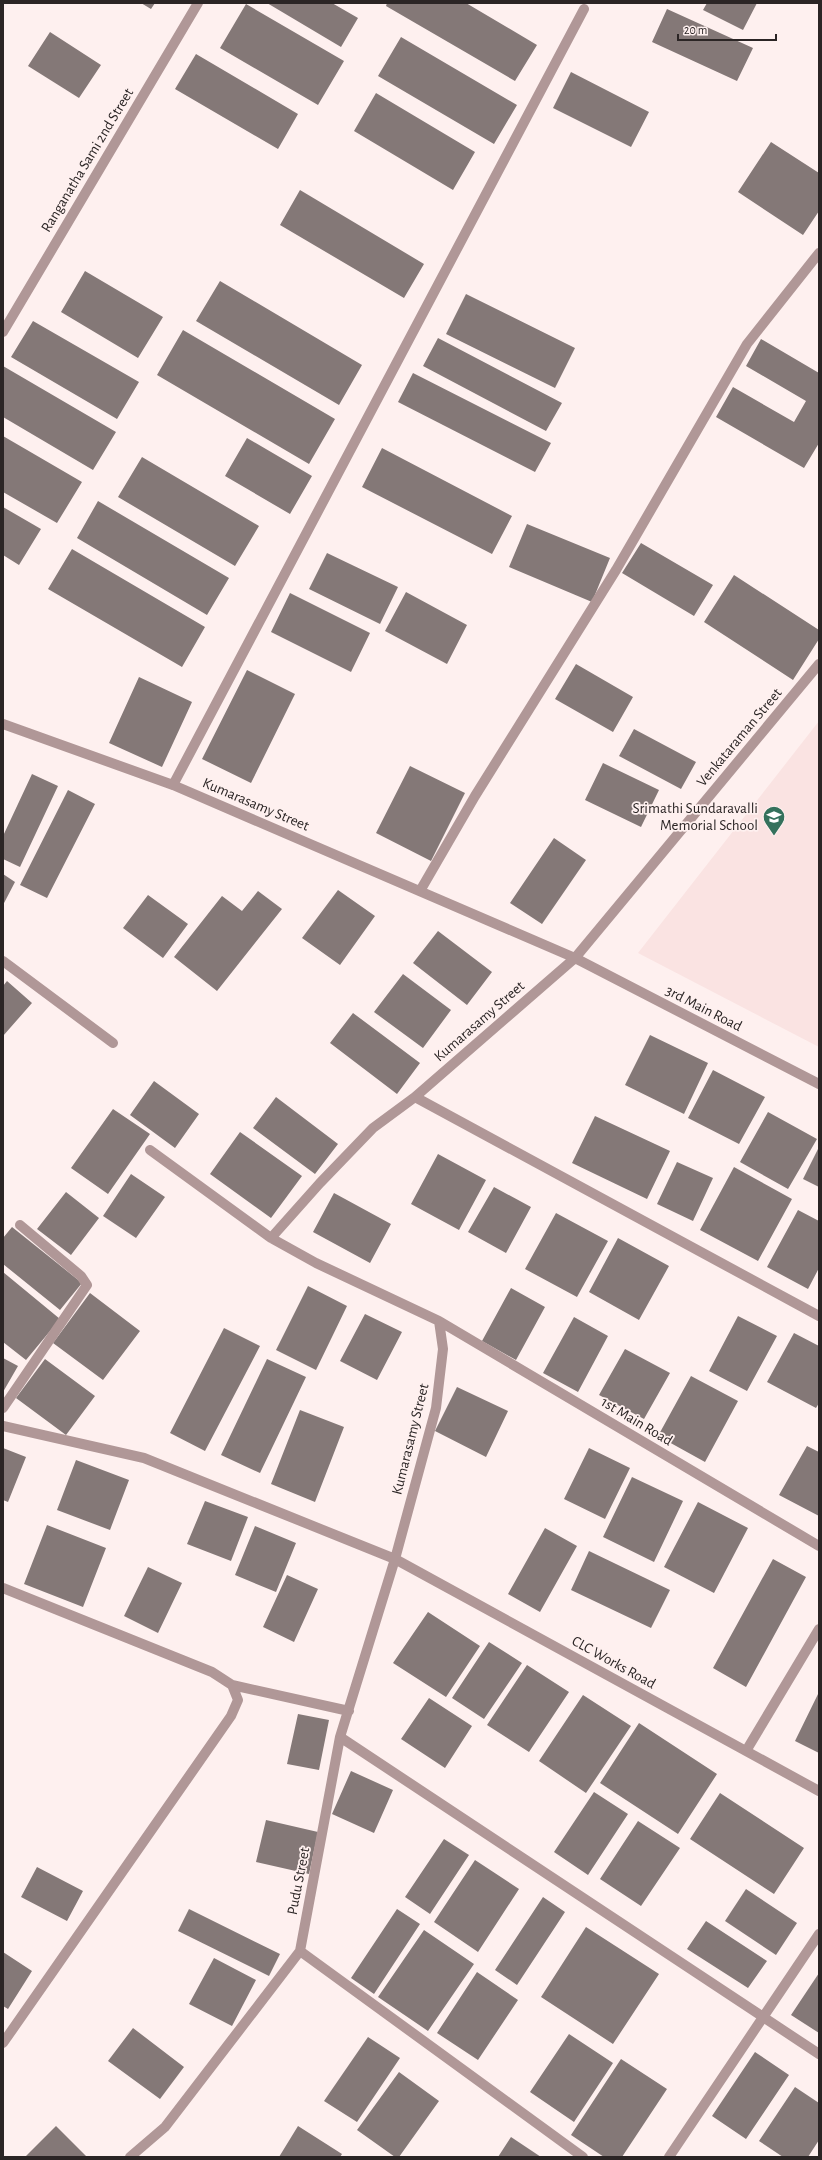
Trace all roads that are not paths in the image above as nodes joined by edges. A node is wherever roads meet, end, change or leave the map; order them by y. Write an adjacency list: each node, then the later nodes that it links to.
1 (198, 3): 4 (street, Ranganatha Sami 2nd Street)
2 (584, 9): 7 (street)
3 (819, 253): 8 (street)
4 (3, 332)
5 (819, 664): 9 (street, Venkataraman Street)
6 (3, 724): 7 (street, Kumarasamy Street)
7 (173, 785): 8 (street, Kumarasamy Street)
8 (420, 891): 9 (street, Kumarasamy Street)
9 (575, 958): 12 (street, 3rd Main Road); 13 (street, Kumarasamy Street)
10 (3, 962): 11 (street)
11 (112, 1043)
12 (819, 1084)
13 (415, 1097): 16 (street, Kumarasamy Street); 17 (street)
14 (150, 1150): 16 (street)
15 (20, 1225): 19 (street)
16 (271, 1238): 18 (street)
17 (819, 1316)
18 (439, 1321): 21 (street, 1st Main Road); 22 (street, Kumarasamy Street)
19 (3, 1408)
20 (3, 1426): 22 (street, CLC Works Road)
21 (819, 1546)
22 (395, 1559): 26 (street, Pudu Street); 28 (street, CLC Works Road)
23 (3, 1588): 25 (street)
24 (819, 1630): 28 (street)
25 (232, 1685): 26 (street); 33 (street)
26 (349, 1710): 27 (street, Pudu Street)
27 (340, 1737): 31 (street, Pudu Street); 32 (street)
28 (746, 1751): 29 (street, CLC Works Road)
29 (819, 1791)
30 (819, 1934): 32 (street)
31 (300, 1951): 35 (street, Pudu Street); 36 (street)
32 (764, 2018): 34 (street); 37 (street)
33 (3, 2043)
34 (819, 2054)
35 (130, 2157)
36 (583, 2157)
37 (670, 2157)

